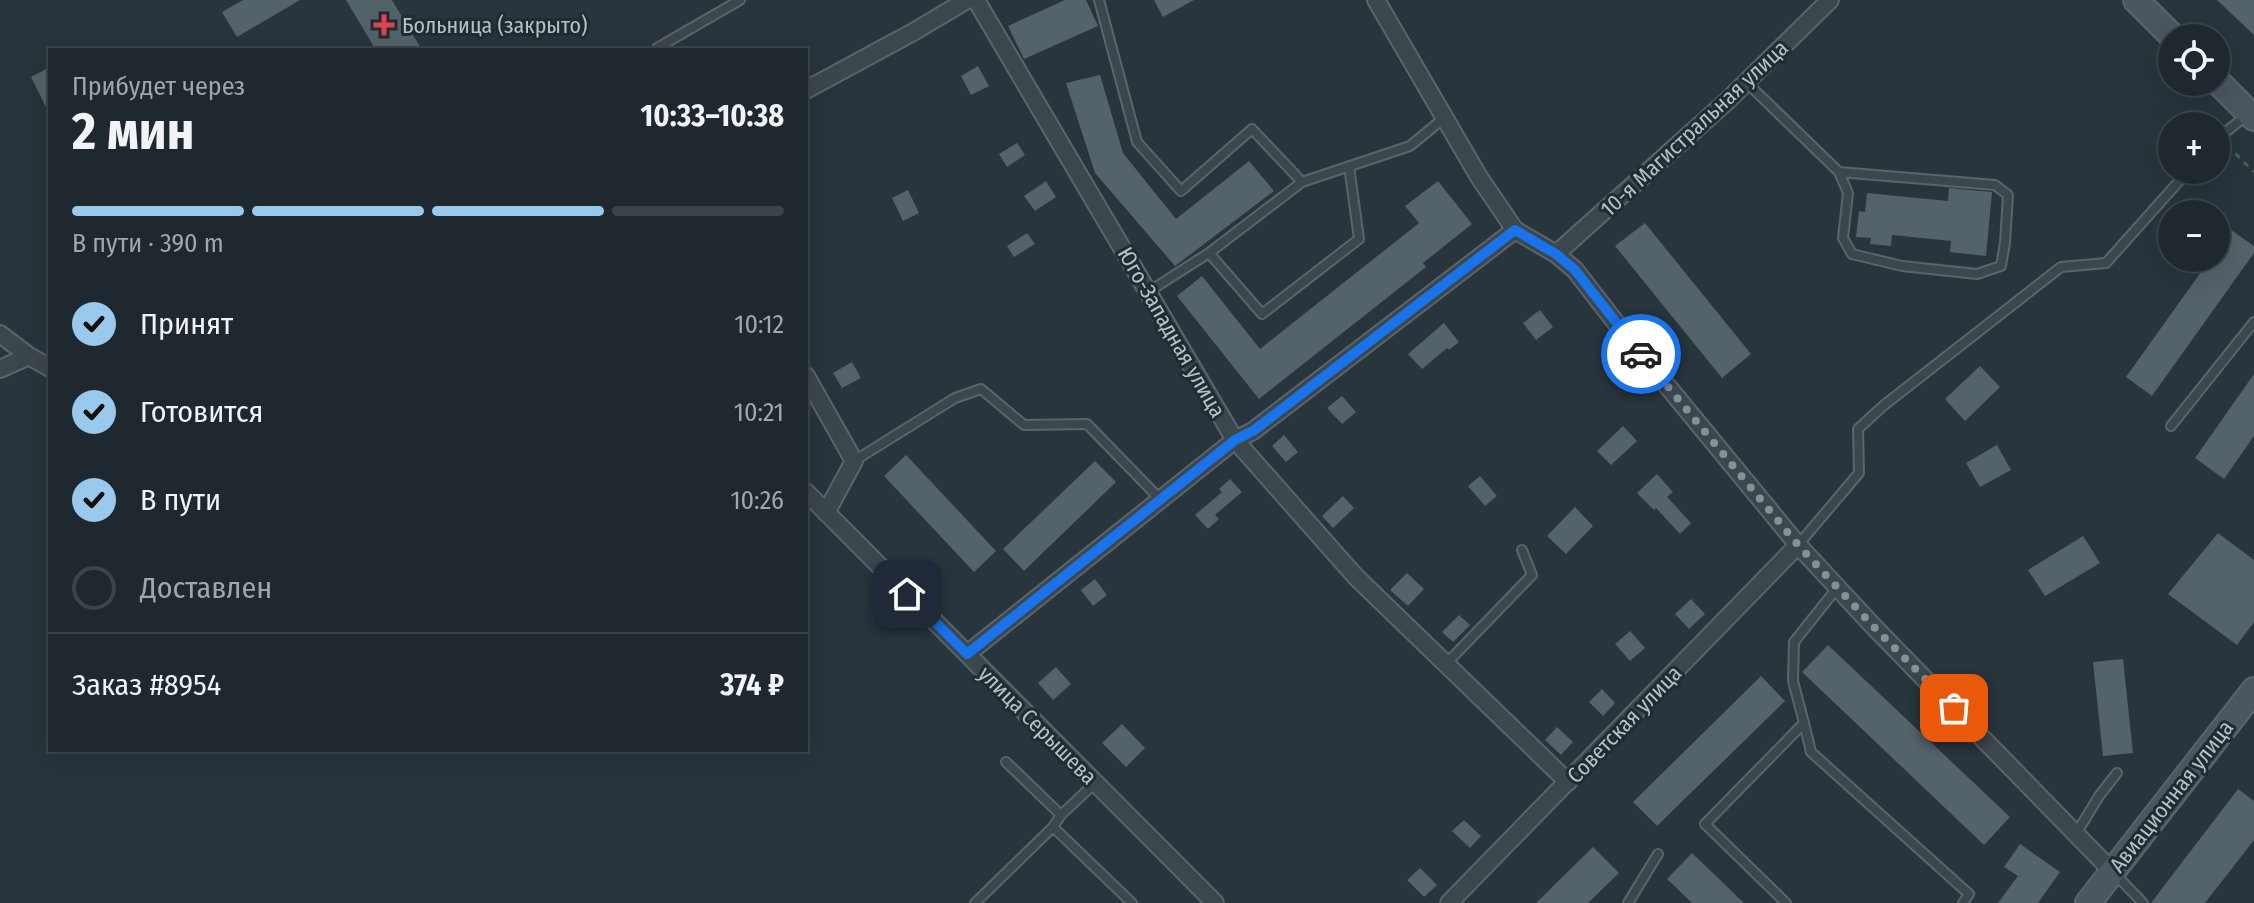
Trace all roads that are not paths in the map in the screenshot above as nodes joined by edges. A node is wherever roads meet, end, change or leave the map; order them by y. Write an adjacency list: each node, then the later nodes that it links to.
1 (740, 0): 9 (lane)
2 (976, 0): 23 (street, Юго-Западная улица)
3 (1099, 0): 18 (lane)
4 (1376, 0): 14 (street)
5 (1830, 0): 10 (street, 10-я Магистральная улица)
6 (2136, 0): 8 (street)
7 (959, 2): 11 (street)
8 (2160, 24)
9 (657, 48)
10 (1746, 82): 17 (lane); 22 (street, 10-я Магистральная улица)
11 (808, 89)
12 (2230, 93): 13 (street)
13 (2252, 113): 15 (lane)
14 (1445, 118): 16 (lane); 20 (street)
15 (2230, 130)
16 (1349, 166): 18 (lane); 21 (lane)
17 (1839, 172): 17 (lane)
18 (1302, 182): 21 (lane)
19 (2177, 184): 36 (lane)
20 (1515, 230): 22 (street); 31 (street)
21 (1209, 253): 23 (lane)
22 (1556, 254): 36 (street)
23 (1148, 292): 31 (street, Юго-Западная улица)
24 (2254, 322): 30 (lane)
25 (0, 334): 26 (street)
26 (29, 356): 27 (street); 28 (street)
27 (48, 367)
28 (0, 369)
29 (808, 380): 32 (street)
30 (2171, 426)
31 (1235, 440): 34 (street); 40 (street, Юго-Западная улица)
32 (854, 461): 34 (lane); 35 (street)
33 (808, 494): 35 (street, улица Серышева)
34 (1160, 500): 39 (street)
35 (826, 513): 39 (street, улица Серышева)
36 (1798, 545): 38 (street); 45 (street, Советская улица)
37 (1522, 550): 40 (lane)
38 (1838, 587): 42 (lane); 49 (street)
39 (967, 654): 46 (street, улица Серышева)
40 (1446, 664): 45 (street, Юго-Западная улица)
41 (2254, 690): 51 (street, Авиационная улица)
42 (1804, 723): 57 (lane); 58 (lane)
43 (1006, 762): 47 (lane)
44 (2117, 773): 49 (lane)
45 (1568, 782): 55 (street, Советская улица)
46 (1095, 783): 47 (lane); 54 (street, улица Серышева)
47 (1061, 815): 48 (lane)
48 (1053, 827): 52 (lane); 53 (lane)
49 (2076, 834): 51 (street)
50 (1658, 854): 56 (lane)
51 (2112, 871): 59 (street, Авиационная улица); 60 (lane)
52 (980, 901)
53 (1132, 903)
54 (1215, 903)
55 (1449, 903)
56 (1628, 903)
57 (1786, 903)
58 (1963, 903)
59 (2088, 903)
60 (2143, 903)

